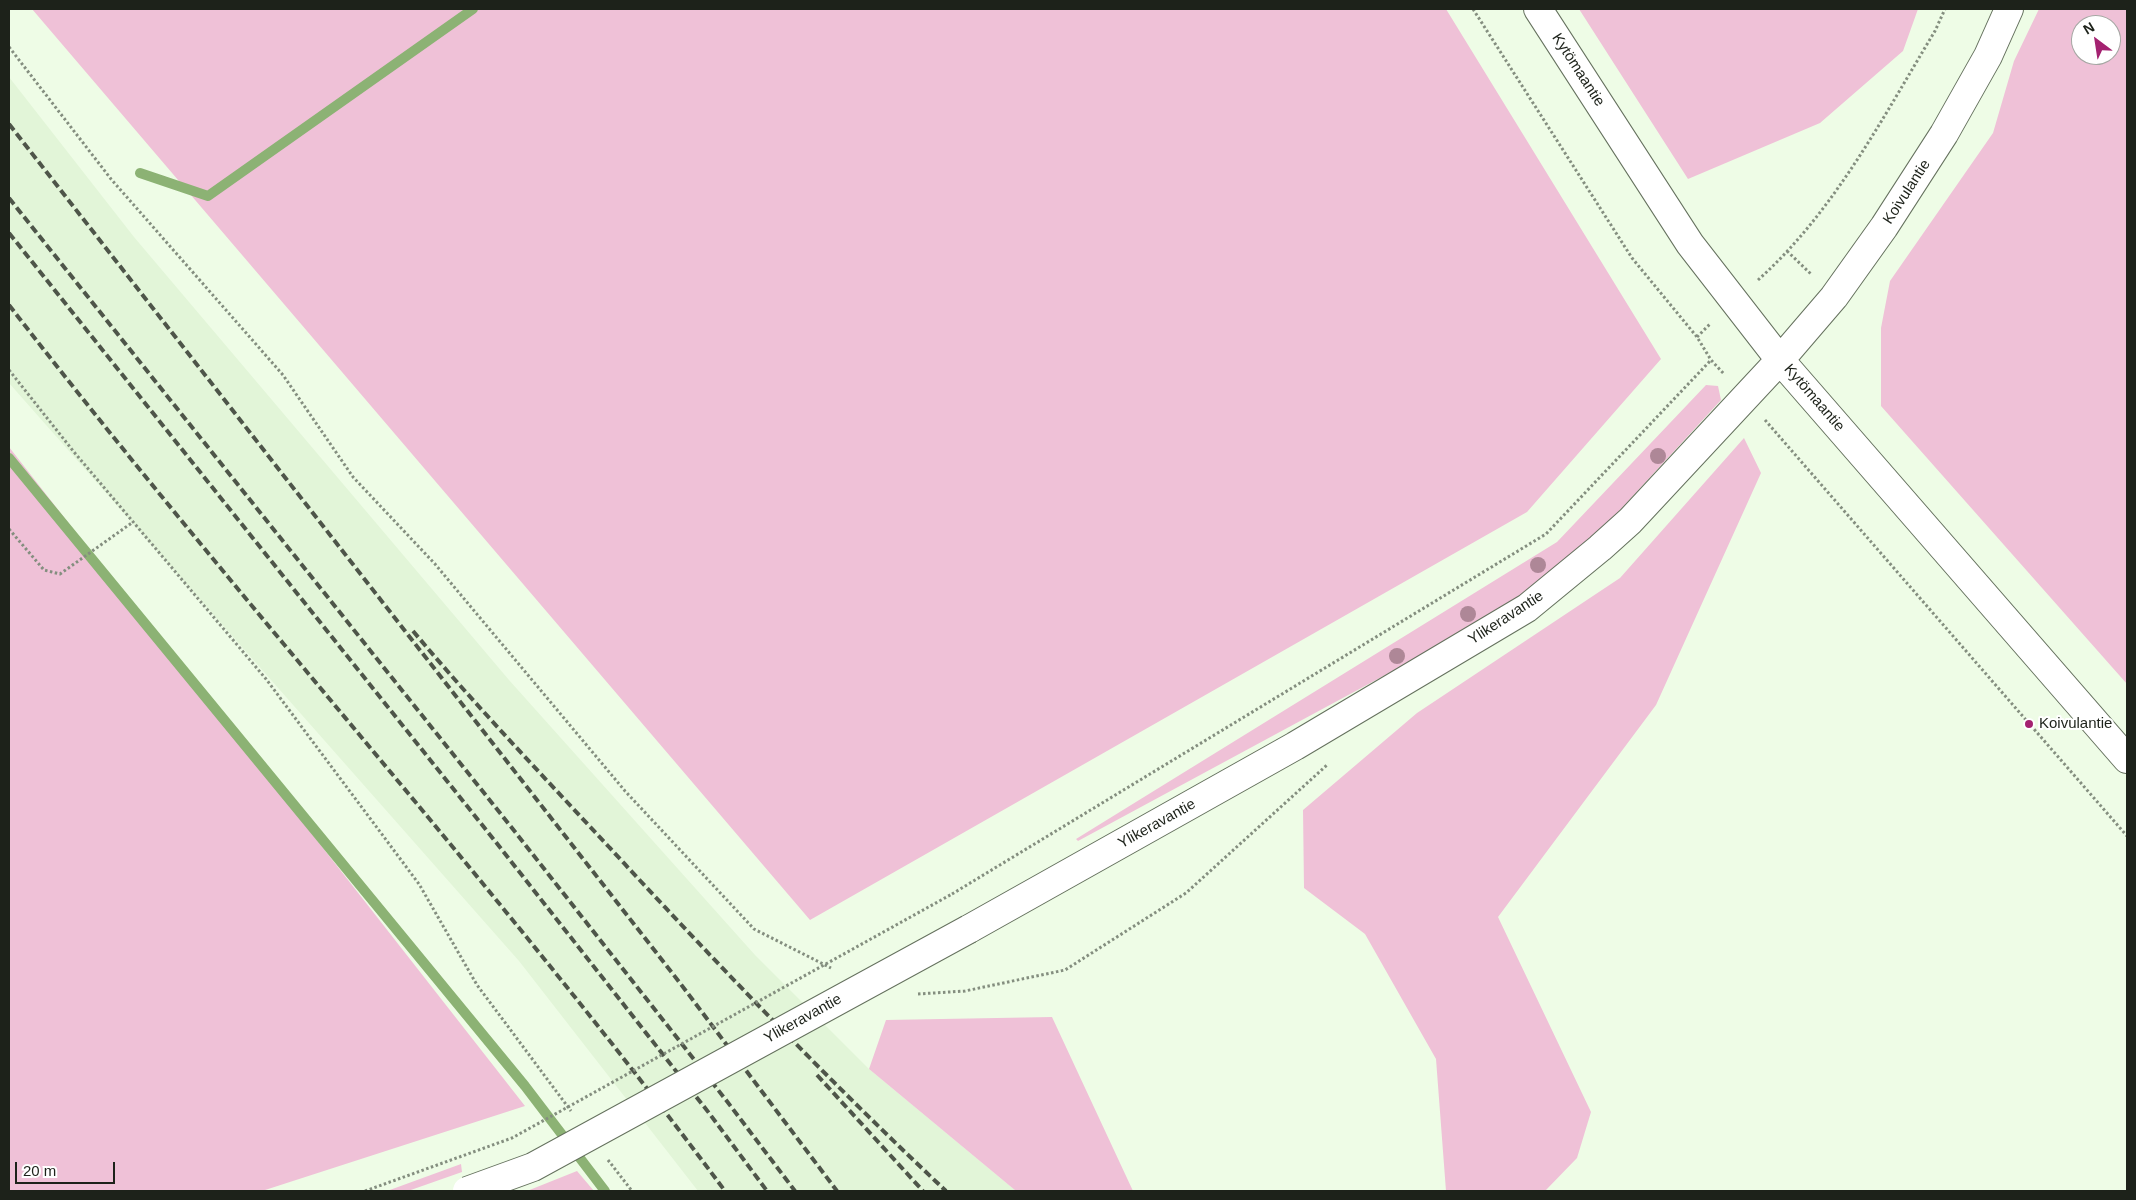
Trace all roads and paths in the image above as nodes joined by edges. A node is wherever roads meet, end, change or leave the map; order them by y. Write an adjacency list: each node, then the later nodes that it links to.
1 (1473, 9): 9 (path)
2 (1538, 9): 8 (street, Kytömaantie)
3 (1945, 9): 6 (path)
4 (2009, 9): 11 (street, Koivulantie)
5 (9, 47): 19 (path)
6 (1787, 251): 7 (path); 8 (path)
7 (1815, 278)
8 (1733, 300): 9 (path); 11 (street, Kytömaantie)
9 (1697, 337): 10 (path)
10 (1711, 360): 13 (path); 23 (path, bridge)
11 (1780, 360): 13 (street, Ylikeravantie); 16 (street, Kytömaantie)
12 (9, 370): 14 (path)
13 (1744, 396): 18 (path); 24 (street, Ylikeravantie, bridge)
14 (133, 522): 15 (path); 21 (path)
15 (9, 529)
16 (2127, 759)
17 (1330, 762): 20 (path)
18 (2127, 836)
19 (833, 970)
20 (916, 994)
21 (572, 1112)
22 (602, 1152): 25 (path)
23 (365, 1191)
24 (467, 1191)
25 (632, 1191)

